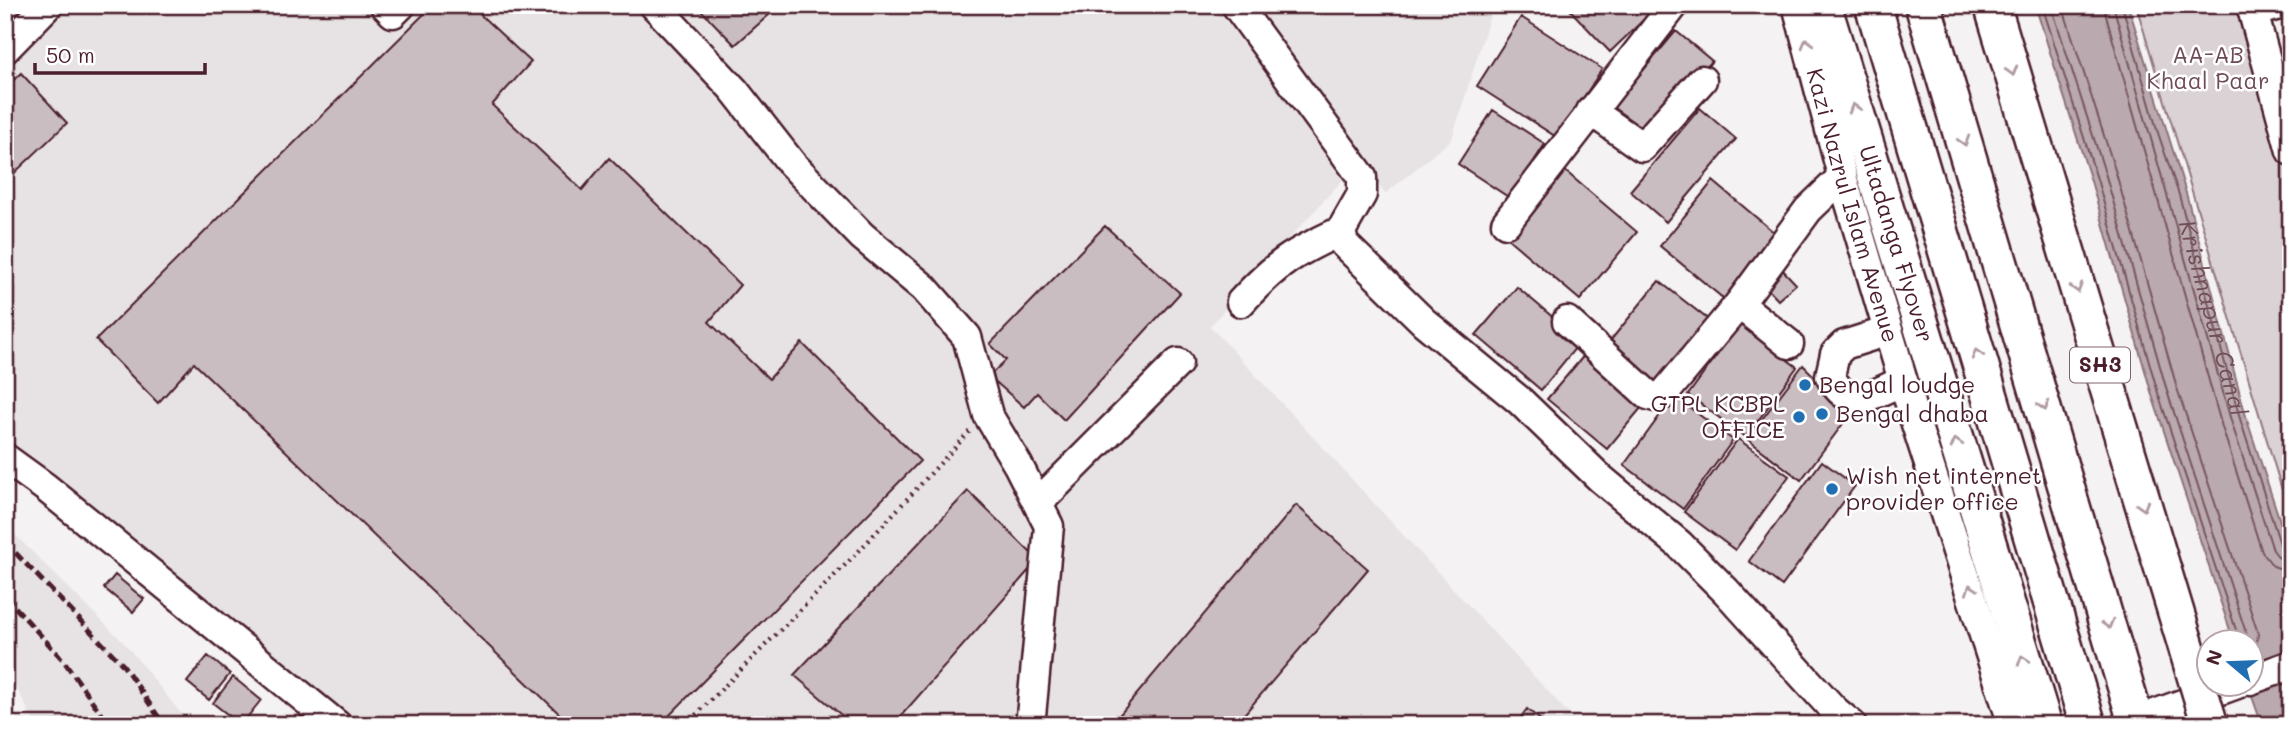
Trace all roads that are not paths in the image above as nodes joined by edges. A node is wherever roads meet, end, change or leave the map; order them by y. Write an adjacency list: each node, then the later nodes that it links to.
1 (48, 5): 14 (street)
2 (385, 5): 3 (street)
3 (401, 5)
4 (654, 5): 29 (street)
5 (1236, 5): 20 (street)
6 (1674, 5): 16 (street)
7 (1797, 5): 18 (street, Kazi Nazrul Islam Avenue, one-way to 7)
8 (1824, 5): 38 (main road, Ultadanga Flyover, one-way to 8)
9 (1873, 5): 39 (main road, one-way to 9)
10 (1923, 5): 34 (main road, one-way to 34)
11 (1992, 5): 32 (main road, SH3, one-way to 32, bridge)
12 (2280, 5): 13 (street)
13 (2252, 9): 17 (street)
14 (5, 49)
15 (1702, 80): 16 (street)
16 (1591, 111): 19 (street)
17 (2291, 151)
18 (1842, 177): 22 (street); 24 (street, Kazi Nazrul Islam Avenue)
19 (1506, 223)
20 (1341, 231): 21 (street); 36 (street)
21 (1241, 302)
22 (1739, 304): 23 (street); 25 (street)
23 (1567, 321)
24 (1888, 331): 27 (street, Kazi Nazrul Islam Avenue); 27 (street)
25 (1788, 344)
26 (1178, 363): 29 (street)
27 (1903, 381): 37 (street, Kazi Nazrul Islam Avenue, one-way to 27)
28 (5, 458): 35 (street)
29 (1038, 503): 33 (street)
30 (2291, 665): 31 (street)
31 (2264, 675)
32 (2221, 701): 34 (street)
33 (1031, 716)
34 (2132, 724)
35 (337, 725)
36 (1852, 725)
37 (2013, 725)
38 (2044, 725)
39 (2088, 725)

